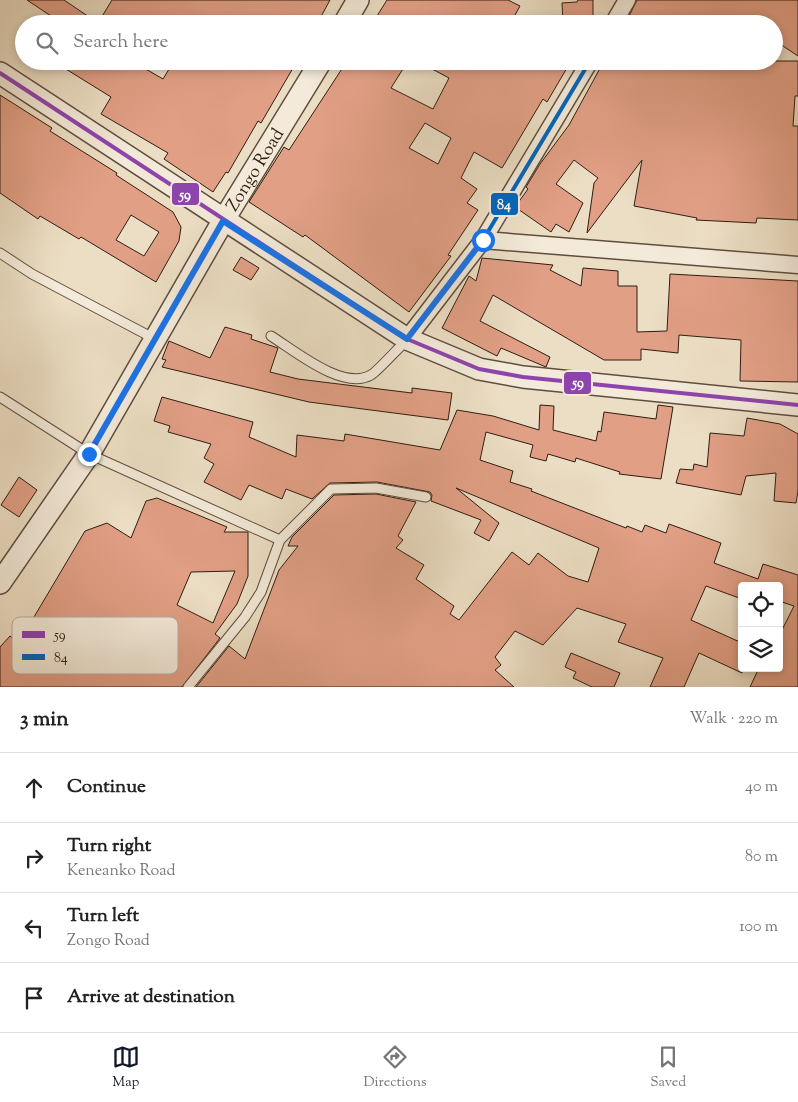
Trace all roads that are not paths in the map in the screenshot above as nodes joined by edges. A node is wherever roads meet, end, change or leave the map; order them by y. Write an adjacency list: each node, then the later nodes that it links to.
1 (358, 0): 3 (street)
2 (627, 0): 4 (street)
3 (349, 15)
4 (618, 15)
5 (315, 70): 8 (street, Zongo Road)
6 (585, 70): 9 (street)
7 (0, 73): 8 (street)
8 (223, 221): 13 (street, Zongo Road); 14 (street)
9 (483, 240): 11 (street); 14 (street)
10 (0, 253): 13 (lane)
11 (798, 265)
12 (271, 336): 14 (lane)
13 (156, 339): 17 (street, Zongo Road)
14 (407, 339): 16 (street)
15 (0, 397): 17 (lane)
16 (798, 405)
17 (89, 454): 19 (lane); 20 (street, Zongo Road)
18 (426, 496): 19 (lane)
19 (280, 540): 21 (lane)
20 (0, 583)
21 (188, 687)

